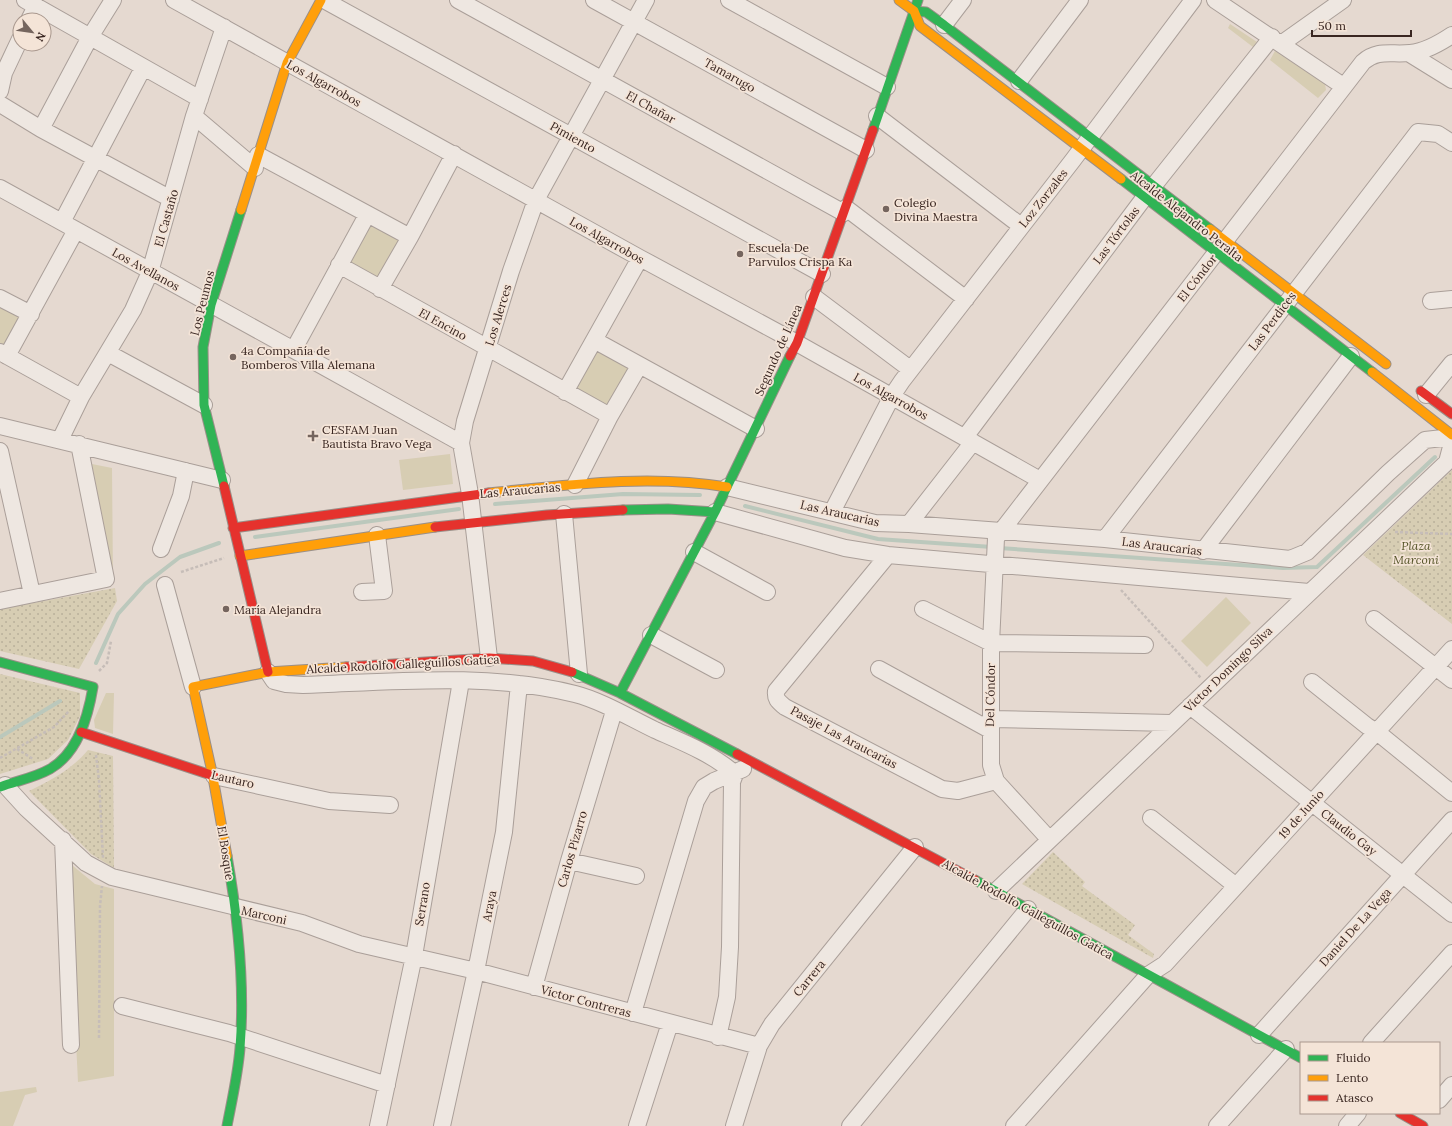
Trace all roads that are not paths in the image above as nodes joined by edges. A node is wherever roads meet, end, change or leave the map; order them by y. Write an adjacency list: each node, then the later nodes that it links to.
1 (113, 0): 21 (street)
2 (174, 0): 19 (street, Los Algarrobos)
3 (323, 0): 25 (street, Los Peumos); 39 (street, Pimiento)
4 (458, 0): 28 (street, El Chañar)
5 (594, 0): 17 (street, Tamarugo)
6 (646, 0): 17 (street, Los Alerces)
7 (729, 0): 32 (street)
8 (900, 0): 16 (street, Alcalde Alejandro Peralta)
9 (918, 0): 16 (street, Segundo de Línea)
10 (964, 0): 18 (street)
11 (1080, 0): 29 (street)
12 (1193, 0): 40 (street, Loz Zorzales)
13 (1215, 0): 22 (street)
14 (1343, 0): 22 (street, Las Tórtolas)
15 (30, 9): 21 (street)
16 (914, 11): 18 (street, Alcalde Alejandro Peralta); 32 (street, Segundo de Línea); 40 (street, Alcalde Alejandro Peralta)
17 (634, 22): 28 (street, Los Alerces); 42 (street, Tamarugo)
18 (944, 25): 29 (street, Alcalde Alejandro Peralta)
19 (224, 27): 25 (street, Los Algarrobos); 34 (street, El Castaño)
20 (1452, 35): 24 (street, El Cóndor)
21 (90, 37): 26 (street); 38 (street)
22 (1276, 40): 31 (street); 46 (street, Las Tórtolas)
23 (13, 52): 27 (street)
24 (1410, 54): 30 (street); 31 (street, El Cóndor)
25 (287, 63): 43 (street, Los Algarrobos); 45 (street, Los Peumos)
26 (143, 68): 34 (street); 44 (street)
27 (2, 72): 33 (street)
28 (602, 79): 39 (street, Los Alerces); 51 (street, El Chañar)
29 (1019, 80): 40 (street, Alcalde Alejandro Peralta)
30 (1452, 80)
31 (1343, 86): 56 (street, El Cóndor)
32 (887, 88): 37 (street, Segundo de Línea)
33 (0, 91)
34 (200, 99): 36 (street, El Castaño)
35 (0, 104): 38 (street)
36 (194, 116): 45 (street); 49 (street, El Castaño)
37 (877, 116): 42 (street, Segundo de Línea); 54 (street)
38 (41, 129): 44 (street)
39 (571, 136): 50 (street, Los Alerces); 61 (street, Pimiento)
40 (1085, 143): 46 (street, Alcalde Alejandro Peralta); 48 (street, Alcalde Alejandro Peralta); 54 (street, Loz Zorzales)
41 (1452, 143): 63 (street, Las Perdices)
42 (866, 150): 51 (street, Segundo de Línea)
43 (454, 154): 50 (street, Los Algarrobos); 55 (street)
44 (94, 158): 49 (street); 53 (street)
45 (256, 162): 52 (street); 69 (street, Los Peumos)
46 (1154, 185): 48 (street, Las Tórtolas); 56 (street, Alcalde Alejandro Peralta)
47 (0, 188): 53 (street, Los Avellanos)
48 (1144, 198): 57 (street, Alcalde Alejandro Peralta); 94 (street, Las Tórtolas)
49 (171, 199): 60 (street, El Castaño)
50 (536, 200): 58 (street, Los Algarrobos); 75 (street, Los Alerces)
51 (845, 211): 61 (street, Segundo de Línea); 66 (street, El Chañar)
52 (367, 215): 55 (street); 59 (street)
53 (69, 226): 60 (street, Los Avellanos); 71 (street)
54 (1021, 226): 66 (street, Loz Zorzales)
55 (410, 237): 62 (street)
56 (1225, 240): 57 (street, El Cóndor); 63 (street, Alcalde Alejandro Peralta)
57 (1216, 253): 70 (street, Alcalde Alejandro Peralta); 102 (street, El Cóndor)
58 (640, 258): 72 (street); 73 (street, Los Algarrobos)
59 (339, 265): 62 (street, El Encino); 74 (street)
60 (150, 272): 69 (street, Los Avellanos); 76 (street, El Castaño)
61 (822, 274): 64 (street, Segundo de Línea)
62 (380, 289): 75 (street, El Encino)
63 (1294, 292): 70 (street, Las Perdices); 82 (street, Alcalde Alejandro Peralta)
64 (814, 297): 73 (street, Segundo de Línea); 81 (street)
65 (0, 298): 71 (street)
66 (966, 298): 81 (street, Loz Zorzales)
67 (1452, 299): 68 (street)
68 (1431, 301)
69 (211, 305): 74 (street, Los Avellanos); 88 (street, Los Peumos)
70 (1284, 306): 78 (street, Alcalde Alejandro Peralta); 114 (street, Las Perdices)
71 (30, 314): 77 (street)
72 (594, 340): 80 (street); 84 (street)
73 (797, 343): 86 (street, Los Algarrobos); 92 (street, Segundo de Línea)
74 (294, 349): 96 (street, Los Avellanos)
75 (488, 349): 84 (street, El Encino); 96 (street, Los Alerces)
76 (108, 353): 87 (street, El Castaño); 88 (street)
77 (4, 354): 87 (street)
78 (1351, 356): 93 (street, Alcalde Alejandro Peralta); 116 (street)
79 (1452, 363): 85 (street)
80 (639, 366): 90 (street); 92 (street)
81 (910, 369): 86 (street, Loz Zorzales)
82 (1394, 370)
83 (1412, 384): 85 (street)
84 (565, 392): 90 (street, El Encino)
85 (1426, 395): 89 (street)
86 (892, 396): 94 (street, Los Algarrobos); 107 (street, Loz Zorzales)
87 (81, 397): 95 (street, El Castaño)
88 (204, 405): 101 (street, Los Peumos)
89 (1452, 414)
90 (610, 416): 103 (street)
91 (0, 426): 95 (street)
92 (756, 429): 104 (street, Segundo de Línea)
93 (1452, 436): 116 (street, Las Araucarias)
94 (969, 439): 102 (street, Los Algarrobos); 110 (street, Las Tórtolas)
95 (60, 440): 98 (street)
96 (461, 443): 105 (street, Los Alerces)
97 (1452, 443): 124 (street, Víctor Domingo Silva)
98 (79, 444): 100 (street); 125 (street)
99 (0, 451): 125 (street)
100 (186, 471): 101 (street); 115 (street)
101 (222, 480): 111 (street, Los Peumos)
102 (1040, 480): 113 (street, El Cóndor)
103 (575, 485): 104 (street, Las Araucarias); 105 (street, Las Araucarias)
104 (727, 487): 106 (street, Segundo de Línea); 107 (street, Las Araucarias)
105 (470, 494): 109 (street, Los Alerces); 111 (street, Las Araucarias)
106 (715, 512): 108 (street); 117 (street, Segundo de Línea); 118 (street)
107 (832, 512): 110 (street, Las Araucarias)
108 (564, 514): 109 (street); 139 (street)
109 (473, 522): 112 (street); 133 (street, Los Alerces)
110 (909, 524): 113 (street, Las Araucarias)
111 (233, 528): 119 (street, Los Peumos)
112 (377, 535): 119 (street); 122 (street)
113 (999, 535): 114 (street, Las Araucarias); 120 (street, Del Cóndor)
114 (1105, 539): 116 (street, Las Araucarias)
115 (161, 548)
116 (1203, 551)
117 (694, 552): 123 (street); 129 (street, Segundo de Línea)
118 (888, 555): 120 (street); 155 (street, Pasaje Las Araucarias)
119 (240, 556): 138 (street, Los Peumos)
120 (994, 561): 124 (street); 130 (street, Del Cóndor)
121 (165, 585): 144 (street, El Bosque)
122 (362, 592)
123 (767, 592)
124 (1309, 592): 146 (street, Víctor Domingo Silva)
125 (32, 594): 126 (street)
126 (0, 601)
127 (923, 608): 130 (street)
128 (1374, 619): 135 (street)
129 (651, 635): 137 (street); 145 (street, Segundo de Línea)
130 (991, 643): 131 (street); 148 (street, Del Cóndor)
131 (1145, 645)
132 (1452, 649): 135 (street, 19 de Junio)
133 (489, 658): 138 (street, Alcalde Rodolfo Galleguillos Gatica); 139 (street, Alcalde Rodolfo Galleguillos Gatica)
134 (0, 662): 150 (street)
135 (1436, 667): 140 (street); 151 (street, 19 de Junio)
136 (879, 669): 148 (street)
137 (716, 670)
138 (268, 672): 141 (street, Alcalde Rodolfo Galleguillos Gatica); 144 (street, Alcalde Rodolfo Galleguillos Gatica)
139 (579, 674): 145 (street, Alcalde Rodolfo Galleguillos Gatica)
140 (1452, 680)
141 (461, 681): 143 (street, Alcalde Rodolfo Galleguillos Gatica); 174 (street, Serrano)
142 (1312, 682): 151 (street)
143 (519, 684): 147 (street, Alcalde Rodolfo Galleguillos Gatica); 175 (street, Araya)
144 (193, 687): 154 (street, El Bosque)
145 (620, 693): 152 (street, Alcalde Rodolfo Galleguillos Gatica)
146 (1190, 706): 149 (street, Víctor Domingo Silva); 158 (street, Claudio Gay)
147 (614, 711): 153 (street, Alcalde Rodolfo Galleguillos Gatica); 165 (street, Carlos Pizarro)
148 (990, 724): 149 (street); 155 (street, Del Cóndor)
149 (1171, 724): 162 (street, Víctor Domingo Silva)
150 (81, 732): 154 (street, Lautaro); 156 (street)
151 (1377, 732): 157 (street); 158 (street, 19 de Junio)
152 (755, 762): 153 (street); 164 (street, Alcalde Rodolfo Galleguillos Gatica)
153 (735, 774): 179 (street); 183 (street)
154 (214, 776): 159 (street, Lautaro); 170 (street, El Bosque)
155 (996, 781): 162 (street, Del Cóndor)
156 (3, 786): 163 (street, Marconi)
157 (1452, 793)
158 (1312, 803): 166 (street, Claudio Gay); 168 (street, 19 de Junio)
159 (390, 805)
160 (1151, 818): 168 (street)
161 (1452, 820): 166 (street, Daniel De La Vega)
162 (1049, 839): 169 (street, Víctor Domingo Silva)
163 (62, 840): 170 (street, Marconi); 185 (street)
164 (916, 847): 169 (street, Alcalde Rodolfo Galleguillos Gatica); 186 (street, Carrera)
165 (568, 861): 167 (street); 177 (street, Carlos Pizarro)
166 (1402, 875): 172 (street, Claudio Gay); 181 (street, Daniel De La Vega)
167 (636, 876)
168 (1236, 886): 176 (street, 19 de Junio)
169 (996, 891): 171 (street, Alcalde Rodolfo Galleguillos Gatica)
170 (234, 908): 174 (street, Marconi); 182 (street, El Bosque)
171 (1028, 909): 176 (street, Alcalde Rodolfo Galleguillos Gatica); 200 (street)
172 (1452, 914)
173 (1452, 953): 184 (street)
174 (414, 956): 175 (street, Víctor Contreras); 189 (street, Serrano)
175 (476, 971): 177 (street, Víctor Contreras); 197 (street, Araya)
176 (1148, 975): 181 (street, Alcalde Rodolfo Galleguillos Gatica); 201 (street, 19 de Junio)
177 (534, 987): 179 (street, Víctor Contreras)
178 (122, 1006): 182 (street)
179 (633, 1013): 180 (street, Víctor Contreras)
180 (670, 1023): 183 (street, Víctor Contreras); 198 (street)
181 (1259, 1035): 187 (street, Alcalde Rodolfo Galleguillos Gatica)
182 (241, 1037): 189 (street); 195 (street, El Bosque)
183 (718, 1037): 186 (street, Víctor Contreras)
184 (1372, 1042)
185 (71, 1045)
186 (759, 1046): 199 (street, Carrera)
187 (1286, 1049): 188 (street, Alcalde Rodolfo Galleguillos Gatica); 202 (street)
188 (1300, 1057)
189 (387, 1085): 196 (street, Serrano)
190 (1452, 1085): 191 (street)
191 (1440, 1099)
192 (1357, 1114): 203 (street)
193 (1403, 1114): 194 (street)
194 (1423, 1121)
195 (227, 1126)
196 (378, 1126)
197 (442, 1126)
198 (637, 1126)
199 (734, 1126)
200 (850, 1126)
201 (1014, 1126)
202 (1217, 1126)
203 (1347, 1126)

